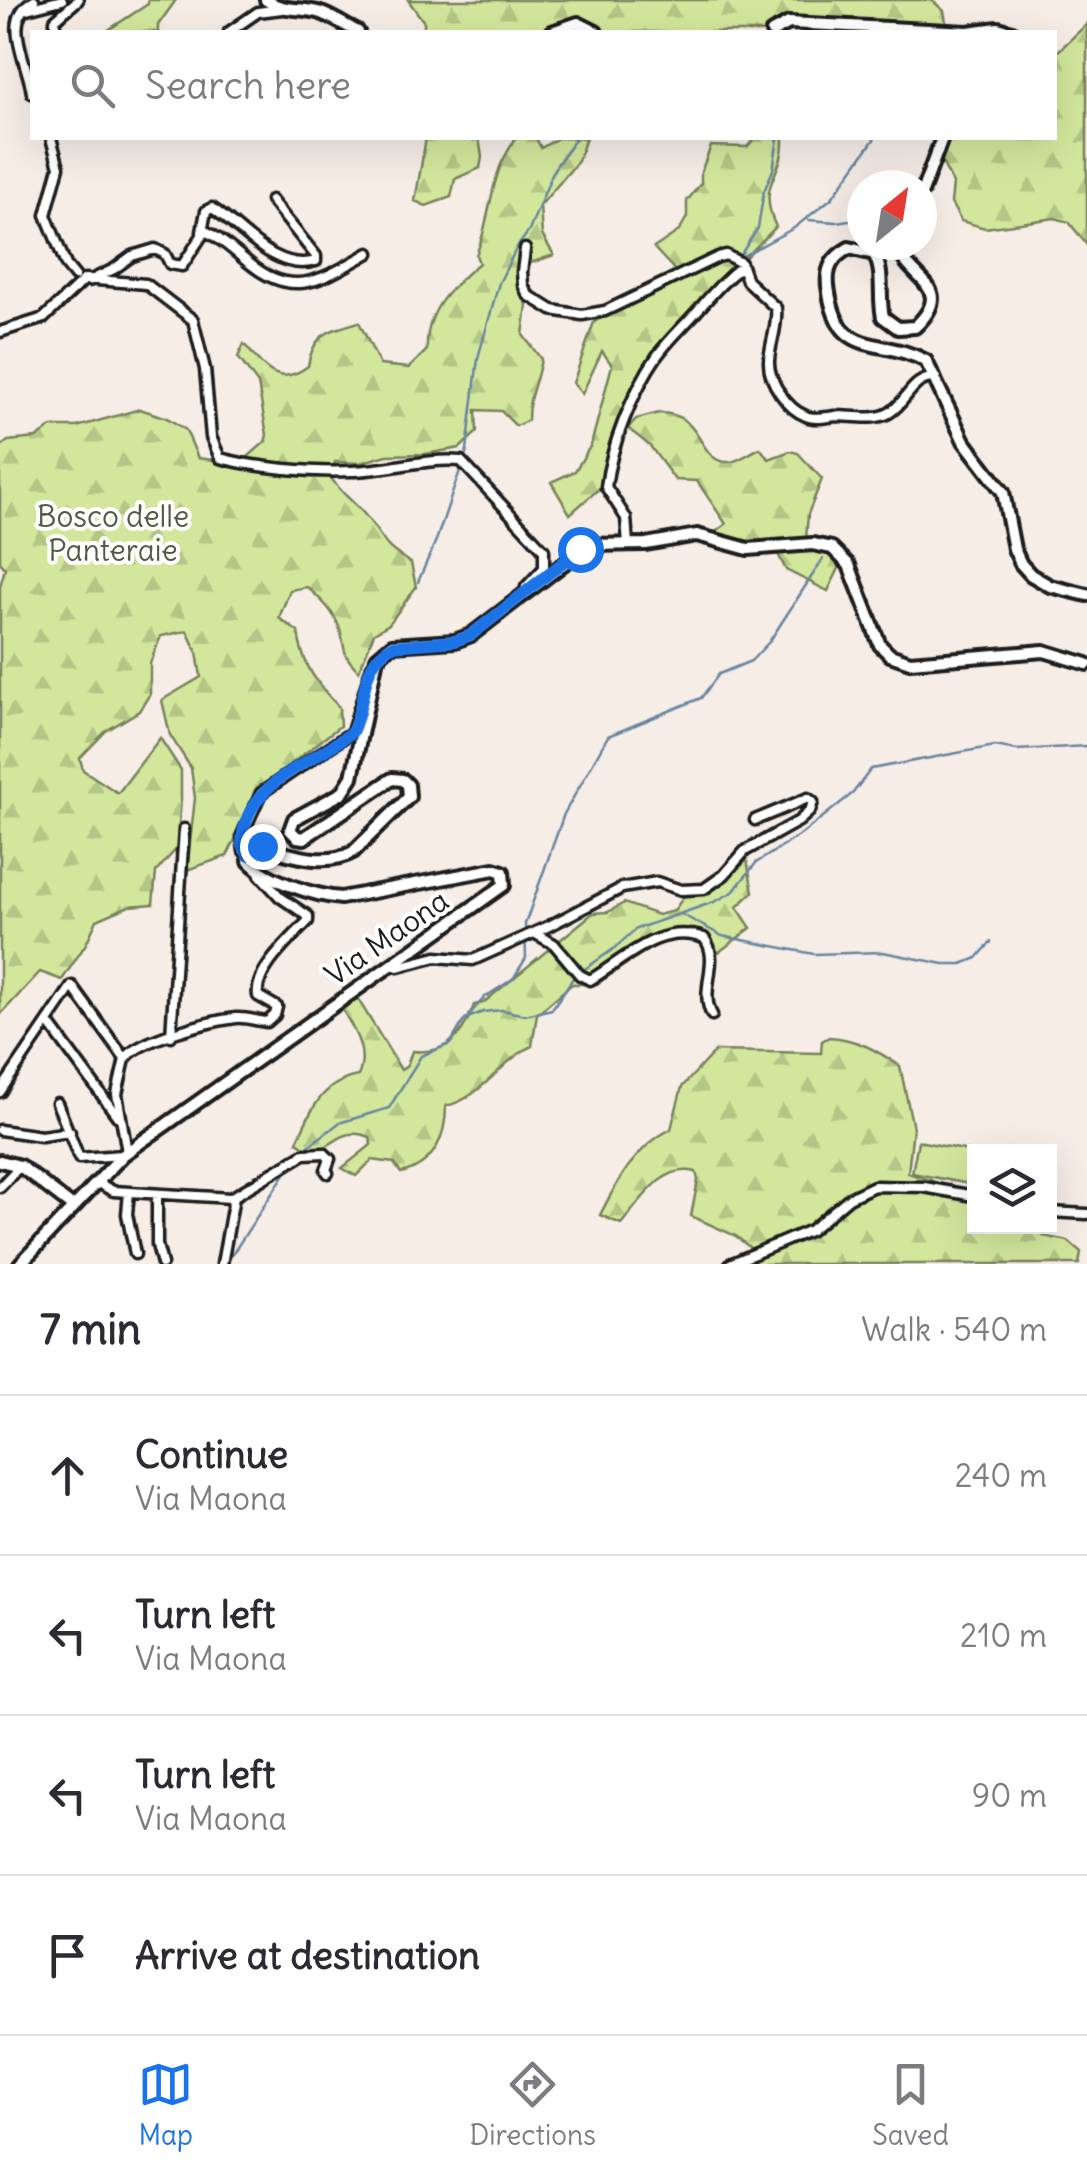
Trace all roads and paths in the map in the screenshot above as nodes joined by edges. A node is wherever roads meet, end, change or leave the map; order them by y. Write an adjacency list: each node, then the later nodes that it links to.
1 (34, 0): 6 (street)
2 (62, 0): 6 (street)
3 (78, 0): 7 (street)
4 (266, 0): 5 (main road)
5 (285, 9): 8 (street); 9 (main road)
6 (16, 16): 14 (street)
7 (55, 30)
8 (232, 30)
9 (354, 30)
10 (558, 30): 11 (main road)
11 (592, 30)
12 (776, 30): 13 (main road)
13 (928, 30)
14 (30, 86)
15 (52, 140): 26 (street)
16 (941, 140): 17 (main road)
17 (930, 170)
18 (271, 200): 19 (street)
19 (202, 232): 22 (street); 26 (street)
20 (847, 249): 28 (main road)
21 (525, 250): 25 (street)
22 (369, 253)
23 (877, 260): 24 (main road)
24 (905, 260)
25 (742, 266): 28 (street); 29 (street)
26 (79, 278): 27 (street); 30 (street)
27 (0, 332)
28 (937, 378): 31 (main road)
29 (628, 544): 30 (main road); 33 (main road)
30 (523, 593): 32 (main road)
31 (1087, 595)
32 (377, 658): 36 (street); 36 (main road)
33 (1087, 664)
34 (756, 820): 38 (street)
35 (184, 829): 42 (street)
36 (248, 855): 37 (main road)
37 (260, 871): 39 (main road, Via Maona); 42 (street)
38 (534, 933): 39 (street); 40 (street)
39 (392, 965): 49 (main road, Via Maona)
40 (712, 1015)
41 (48, 1022): 43 (street); 44 (street); 46 (street)
42 (171, 1036): 43 (street)
43 (125, 1059): 46 (street)
44 (0, 1092)
45 (57, 1103): 48 (street)
46 (120, 1119): 49 (street)
47 (0, 1130): 48 (street)
48 (70, 1132): 49 (street)
49 (125, 1154): 53 (main road, Via Maona)
50 (0, 1161): 51 (main road)
51 (20, 1166): 54 (street); 59 (main road)
52 (328, 1173): 58 (street)
53 (98, 1183): 55 (street); 59 (main road, Via Maona)
54 (0, 1188)
55 (130, 1192): 56 (street); 62 (street)
56 (157, 1194): 58 (street); 64 (street)
57 (967, 1195): 66 (street)
58 (234, 1196): 65 (street)
59 (73, 1207): 63 (main road, Via Maona)
60 (1057, 1212): 61 (street)
61 (1087, 1214)
62 (134, 1254)
63 (20, 1264)
64 (162, 1264)
65 (222, 1264)
66 (730, 1264)

